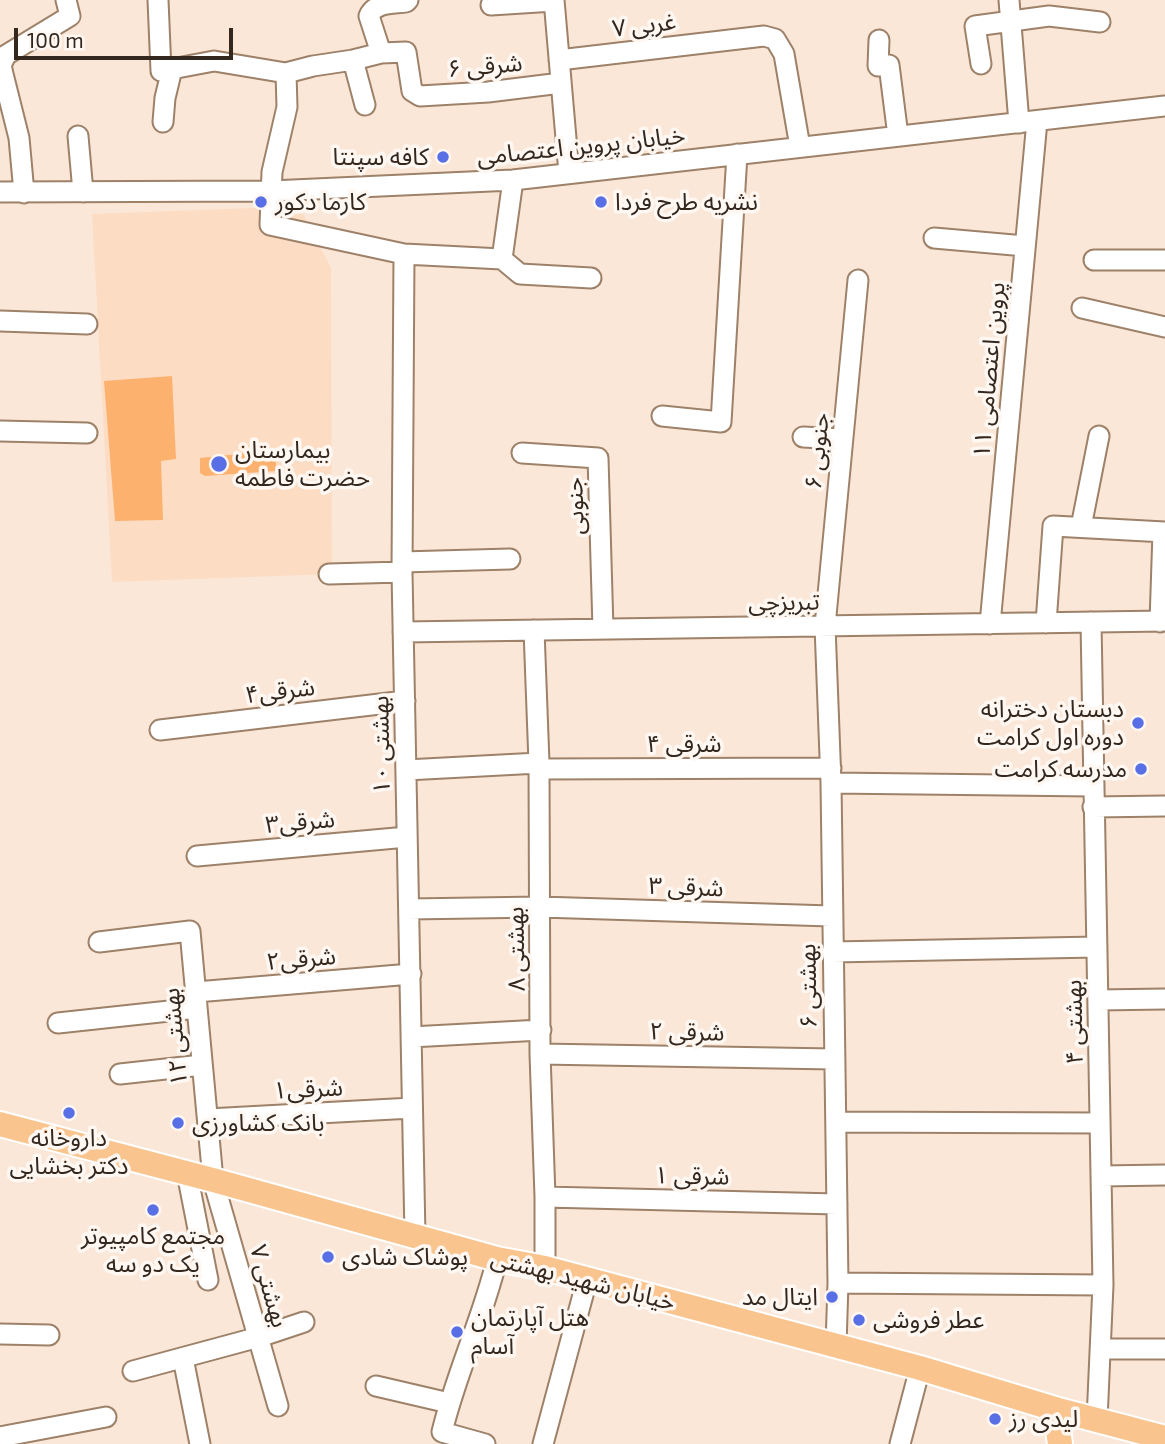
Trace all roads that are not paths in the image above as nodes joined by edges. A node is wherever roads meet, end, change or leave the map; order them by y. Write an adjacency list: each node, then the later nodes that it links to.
1 (66, 0): 16 (street)
2 (158, 0): 14 (street)
3 (408, 0): 10 (street)
4 (1009, 0): 7 (street, پروین اعتصامی ۱۱)
5 (554, 1): 6 (street); 12 (street)
6 (491, 5)
7 (1011, 21): 8 (street); 13 (street); 21 (street, پروین اعتصامی ۱۱)
8 (1100, 22)
9 (878, 40): 23 (street)
10 (381, 53): 11 (street); 17 (street, شرقی ۶)
11 (353, 60): 15 (street); 18 (street)
12 (559, 60): 17 (street); 24 (street, غربی ۷)
13 (981, 64)
14 (172, 69): 15 (street); 20 (street)
15 (286, 73): 28 (street)
16 (2, 74): 31 (street)
17 (561, 83): 26 (street)
18 (365, 105)
19 (1165, 106): 21 (street, خیابان پروین اعتصامی)
20 (163, 122)
21 (1028, 122): 23 (street, خیابان پروین اعتصامی); 33 (street, پروین اعتصامی ۱۱)
22 (78, 136): 30 (street)
23 (898, 136): 24 (street, خیابان پروین اعتصامی)
24 (800, 147): 25 (street, خیابان پروین اعتصامی)
25 (737, 154): 26 (street, خیابان پروین اعتصامی); 44 (street)
26 (569, 173): 27 (street, خیابان پروین اعتصامی)
27 (513, 180): 28 (street, خیابان پروین اعتصامی); 35 (street)
28 (271, 191): 30 (street, خیابان پروین اعتصامی); 34 (street)
29 (0, 192): 31 (street, خیابان پروین اعتصامی)
30 (83, 192): 31 (street, خیابان پروین اعتصامی)
31 (24, 193)
32 (934, 238): 33 (street)
33 (1025, 246): 59 (street, پروین اعتصامی ۱۱)
34 (404, 254): 35 (street); 54 (street, بهشتی ۱۰)
35 (502, 259): 38 (street)
36 (1094, 260): 37 (street)
37 (1165, 260)
38 (591, 278)
39 (858, 280): 49 (street, جنوبی ۶)
40 (1082, 308): 43 (street)
41 (0, 321): 42 (street)
42 (87, 324)
43 (1165, 327)
44 (663, 416)
45 (0, 431): 46 (street)
46 (88, 433)
47 (803, 436): 49 (street)
48 (1099, 436): 51 (street)
49 (842, 439): 60 (street, جنوبی ۶)
50 (522, 453): 61 (street, جنوبی)
51 (1081, 527): 52 (street); 58 (street)
52 (1164, 532): 57 (street)
53 (510, 559): 54 (street)
54 (402, 567): 55 (street); 63 (street, بهشتی ۱۰)
55 (329, 574)
56 (1091, 622): 57 (street, تبریزچی); 58 (street, تبریزچی); 69 (street, بهشتی ۴)
57 (1162, 622)
58 (1046, 623): 59 (street, تبریزچی)
59 (990, 624): 60 (street, تبریزچی)
60 (825, 626): 61 (street, تبریزچی); 68 (street, بهشتی ۶)
61 (603, 629): 62 (street, تبریزچی)
62 (534, 630): 63 (street, تبریزچی); 66 (street, بهشتی ۸)
63 (403, 632): 64 (street, بهشتی ۱۰)
64 (405, 701): 65 (street, شرقی۴); 67 (street, بهشتی ۱۰)
65 (160, 730)
66 (539, 766): 67 (street, شرقی ۴); 68 (street, شرقی ۴); 74 (street, بهشتی ۸)
67 (407, 770): 72 (street, بهشتی ۱۰)
68 (831, 776): 69 (street, شرقی ۴); 76 (street, بهشتی ۶)
69 (1092, 786): 71 (street, بهشتی ۴)
70 (1165, 806): 71 (street)
71 (1093, 807): 78 (street, بهشتی ۴)
72 (407, 837): 73 (street, شرقی۳); 75 (street, بهشتی ۱۰)
73 (197, 856)
74 (540, 907): 75 (street, شرقی ۳); 76 (street, شرقی ۳); 85 (street, بهشتی ۸)
75 (409, 909): 80 (street, بهشتی ۱۰)
76 (831, 916): 79 (street, بهشتی ۶)
77 (99, 942): 82 (street, بهشتی ۱۲)
78 (1097, 947): 79 (street); 83 (street, بهشتی ۴)
79 (832, 952): 88 (street, بهشتی ۶)
80 (411, 974): 82 (street, شرقی۲); 86 (street, بهشتی ۱۰)
81 (1165, 999): 83 (street)
82 (196, 1000): 84 (street); 89 (street, بهشتی ۱۲)
83 (1098, 1000): 95 (street, بهشتی ۴)
84 (58, 1023)
85 (541, 1030): 86 (street); 87 (street, بهشتی ۸)
86 (411, 1037): 91 (street, بهشتی ۱۰)
87 (540, 1054): 88 (street, شرقی ۲); 100 (street, بهشتی ۸)
88 (834, 1059): 93 (street, بهشتی ۶)
89 (202, 1065): 90 (street); 92 (street, بهشتی ۱۲)
90 (120, 1074)
91 (412, 1108): 92 (street, شرقی۱); 102 (street, بهشتی ۱۰)
92 (208, 1119): 99 (street, بهشتی ۱۲)
93 (836, 1122): 95 (street); 101 (street, بهشتی ۶)
94 (0, 1124): 96 (main road, خیابان شهید بهشتی)
95 (1100, 1124): 98 (street, بهشتی ۴)
96 (187, 1173): 99 (main road, خیابان شهید بهشتی); 105 (street)
97 (1165, 1175): 98 (street)
98 (1101, 1177): 108 (street, بهشتی ۴)
99 (213, 1180): 102 (main road, خیابان شهید بهشتی); 112 (street, بهشتی ۷)
100 (545, 1197): 101 (street, شرقی ۱); 104 (street, بهشتی ۸)
101 (837, 1203): 107 (street, بهشتی ۶)
102 (415, 1236): 103 (main road, خیابان شهید بهشتی)
103 (497, 1259): 104 (main road, خیابان شهید بهشتی); 120 (street)
104 (545, 1268): 106 (main road, خیابان شهید بهشتی)
105 (208, 1280)
106 (587, 1280): 113 (main road, خیابان شهید بهشتی); 130 (street)
107 (838, 1283): 108 (street); 113 (street, بهشتی ۶)
108 (1103, 1285): 114 (street, بهشتی ۴)
109 (303, 1322): 112 (street)
110 (0, 1334): 111 (street)
111 (49, 1335)
112 (258, 1337): 116 (street); 121 (street, بهشتی ۷)
113 (836, 1346): 117 (main road, خیابان شهید بهشتی)
114 (1102, 1349): 115 (street); 124 (street, بهشتی ۴)
115 (1165, 1349)
116 (183, 1357): 118 (street); 128 (street)
117 (920, 1368): 122 (main road, خیابان شهید بهشتی); 131 (street)
118 (133, 1371)
119 (376, 1386): 120 (street)
120 (449, 1403): 129 (street)
121 (278, 1406)
122 (1055, 1409): 124 (main road, خیابان شهید بهشتی); 132 (main road)
123 (106, 1417): 125 (street)
124 (1097, 1420): 127 (main road, خیابان شهید بهشتی)
125 (49, 1436): 126 (street)
126 (0, 1437)
127 (1165, 1438)
128 (200, 1444)
129 (485, 1444)
130 (543, 1444)
131 (900, 1444)
132 (1060, 1444)

